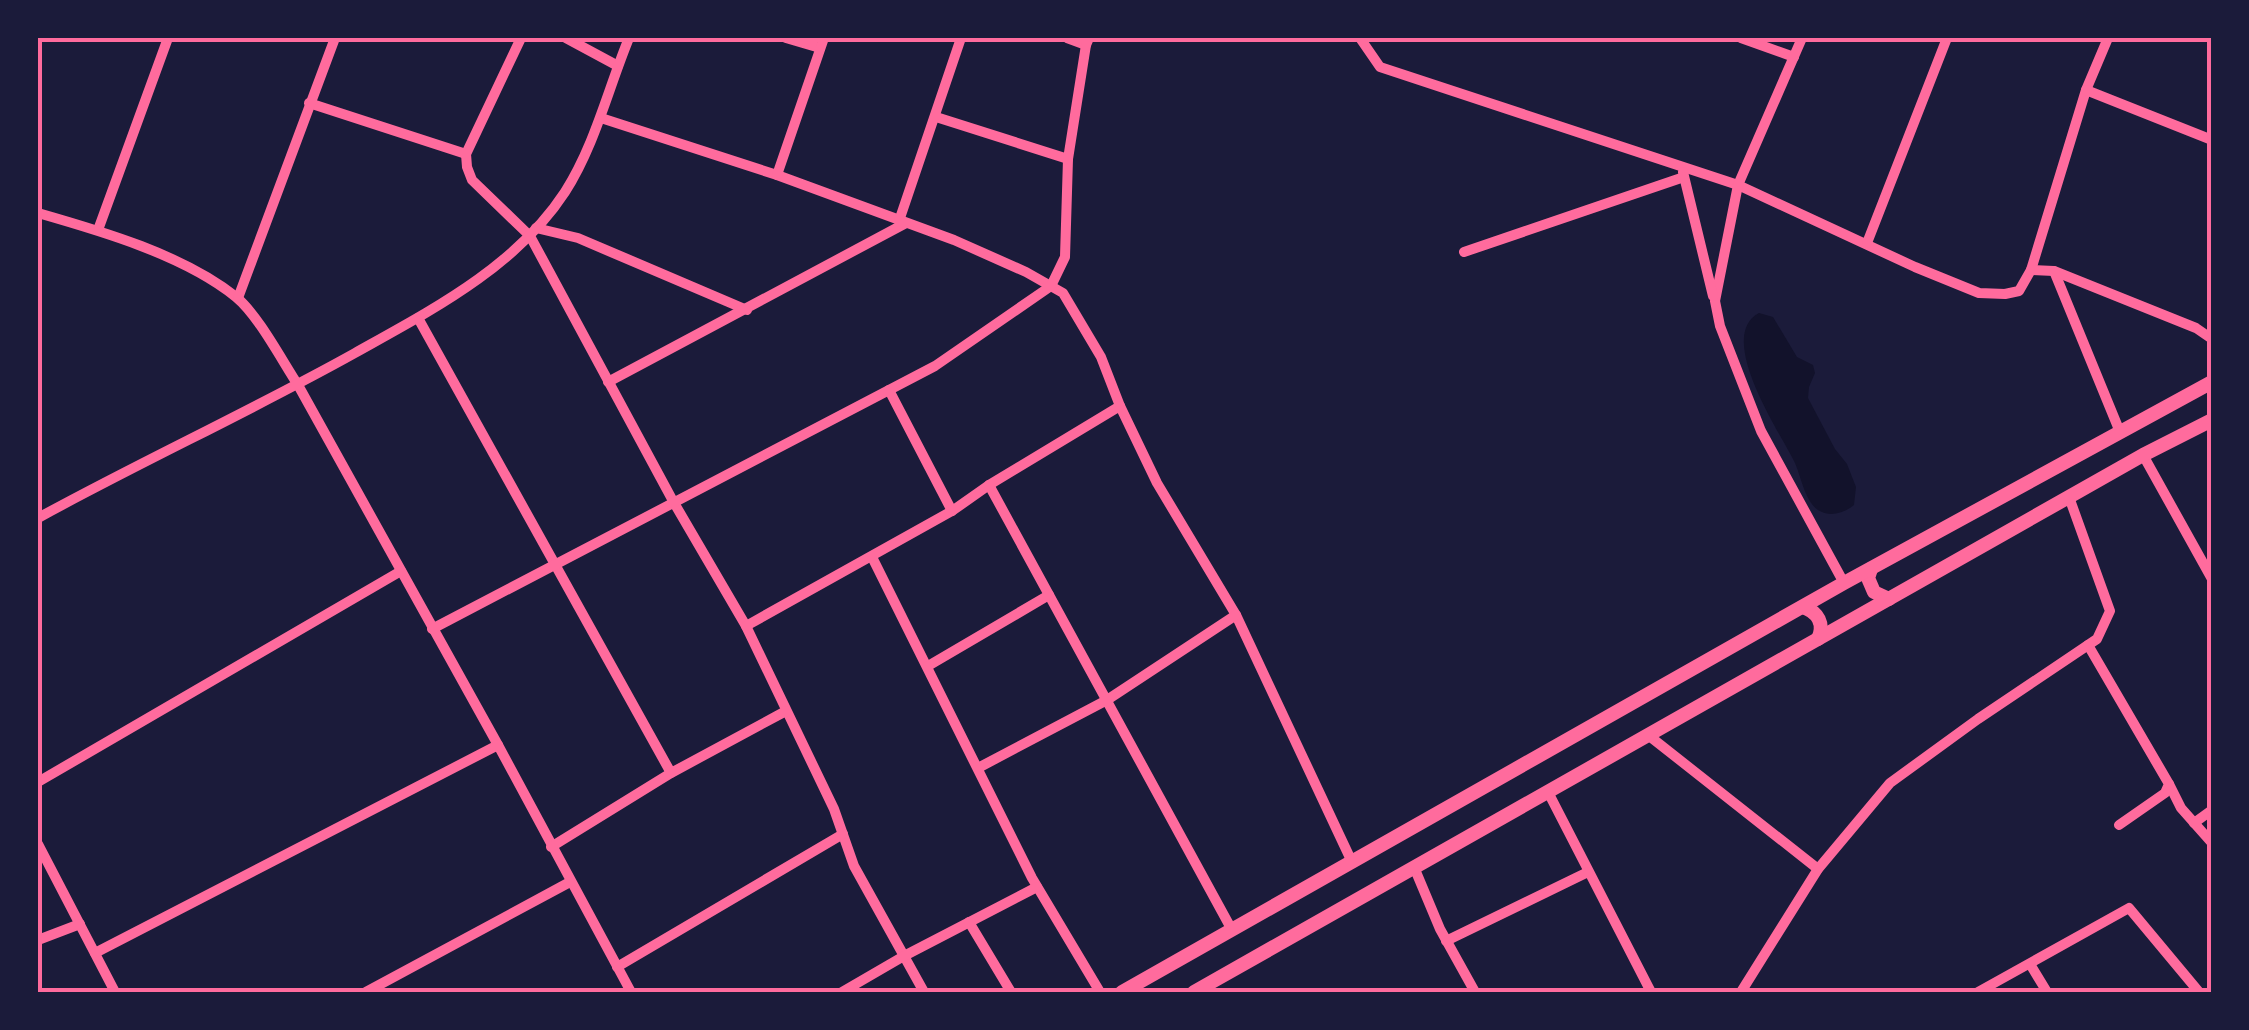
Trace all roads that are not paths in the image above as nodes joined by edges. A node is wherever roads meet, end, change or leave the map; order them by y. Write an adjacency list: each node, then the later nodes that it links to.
1 (168, 38): 30 (street)
2 (335, 38): 19 (street)
3 (521, 38): 23 (street)
4 (566, 38): 17 (street)
5 (630, 38): 17 (street)
6 (786, 38): 15 (street)
7 (961, 38): 20 (street)
8 (1067, 38): 14 (street)
9 (1360, 38): 25 (street)
10 (1741, 38): 16 (street)
11 (1802, 38): 16 (street)
12 (1948, 38): 32 (street)
13 (2108, 38): 18 (street)
14 (1088, 41): 24 (street)
15 (822, 43): 26 (street)
16 (1794, 57): 27 (street)
17 (618, 66): 21 (street)
18 (2086, 90): 22 (street); 34 (street)
19 (309, 103): 23 (street); 37 (street)
20 (936, 117): 24 (street); 29 (street)
21 (601, 118): 26 (street); 31 (street)
22 (2212, 140)
23 (466, 154): 31 (street)
24 (1068, 159): 36 (street)
25 (1683, 171): 27 (street); 33 (street); 38 (street)
26 (777, 175): 29 (street)
27 (1738, 185): 32 (street); 38 (street)
28 (38, 212): 30 (street)
29 (902, 222): 36 (street); 39 (street)
30 (98, 230): 37 (street)
31 (533, 232): 39 (street); 40 (street); 42 (street)
32 (1866, 244): 34 (street)
33 (1464, 252)
34 (2031, 270): 35 (street)
35 (2054, 271): 41 (street); 48 (street)
36 (1051, 286): 45 (street); 46 (street)
37 (238, 298): 44 (street)
38 (1715, 301): 60 (street)
39 (746, 310): 42 (street)
40 (418, 318): 44 (street); 56 (street)
41 (2212, 339)
42 (608, 382): 52 (street)
43 (2212, 382): 48 (street)
44 (298, 385): 54 (street); 58 (street)
45 (889, 390): 52 (street); 53 (street)
46 (1120, 406): 50 (street); 64 (street)
47 (2212, 420): 49 (street)
48 (2120, 432): 57 (street)
49 (2144, 456): 51 (street); 59 (street)
50 (989, 484): 53 (street); 61 (street)
51 (2069, 498): 62 (street); 68 (street)
52 (673, 502): 56 (street); 65 (street)
53 (952, 511): 55 (street)
54 (38, 518)
55 (872, 557): 65 (street); 69 (street)
56 (557, 564): 66 (street); 75 (street)
57 (1870, 568): 60 (street); 62 (street)
58 (401, 571): 66 (street); 76 (street)
59 (2212, 579)
60 (1844, 583): 63 (street)
61 (1049, 595): 69 (street); 70 (street)
62 (1888, 599): 67 (street)
63 (1802, 607): 67 (street); 86 (street)
64 (1236, 616): 70 (street); 86 (street)
65 (746, 626): 71 (street)
66 (432, 628): 73 (street)
67 (1818, 639): 72 (street)
68 (2088, 645): 77 (street); 88 (street)
69 (928, 666): 74 (street)
70 (1107, 700): 74 (street); 94 (street)
71 (786, 712): 75 (street); 82 (street)
72 (1648, 735): 78 (street); 88 (street)
73 (498, 745): 85 (street); 97 (street)
74 (978, 768): 91 (street)
75 (672, 773): 85 (street)
76 (38, 782)
77 (2169, 784): 80 (street); 81 (street)
78 (1548, 792): 87 (street); 89 (street)
79 (2212, 810): 80 (street)
80 (2194, 823): 83 (street)
81 (2119, 824)
82 (843, 834): 98 (street); 100 (street)
83 (2212, 843)
84 (38, 844): 93 (street)
85 (552, 847): 90 (street)
86 (1352, 862): 94 (street)
87 (1414, 867): 96 (street); 109 (street)
88 (1818, 869): 112 (street)
89 (1588, 872): 96 (street); 111 (street)
90 (570, 882): 100 (street); 102 (street)
91 (1037, 886): 92 (street); 107 (street)
92 (970, 922): 98 (street); 106 (street)
93 (80, 924): 95 (street); 97 (street)
94 (1232, 930): 108 (street)
95 (38, 940)
96 (1446, 941): 110 (street)
97 (95, 953): 101 (street)
98 (904, 956): 104 (street); 105 (street)
99 (2030, 964): 113 (street); 114 (street); 115 (street)
100 (617, 967): 103 (street)
101 (115, 992)
102 (366, 992)
103 (631, 992)
104 (842, 992)
105 (924, 992)
106 (1011, 992)
107 (1100, 992)
108 (1122, 992)
109 (1194, 992)
110 (1475, 992)
111 (1650, 992)
112 (1740, 992)
113 (1978, 992)
114 (2047, 992)
115 (2199, 992)

